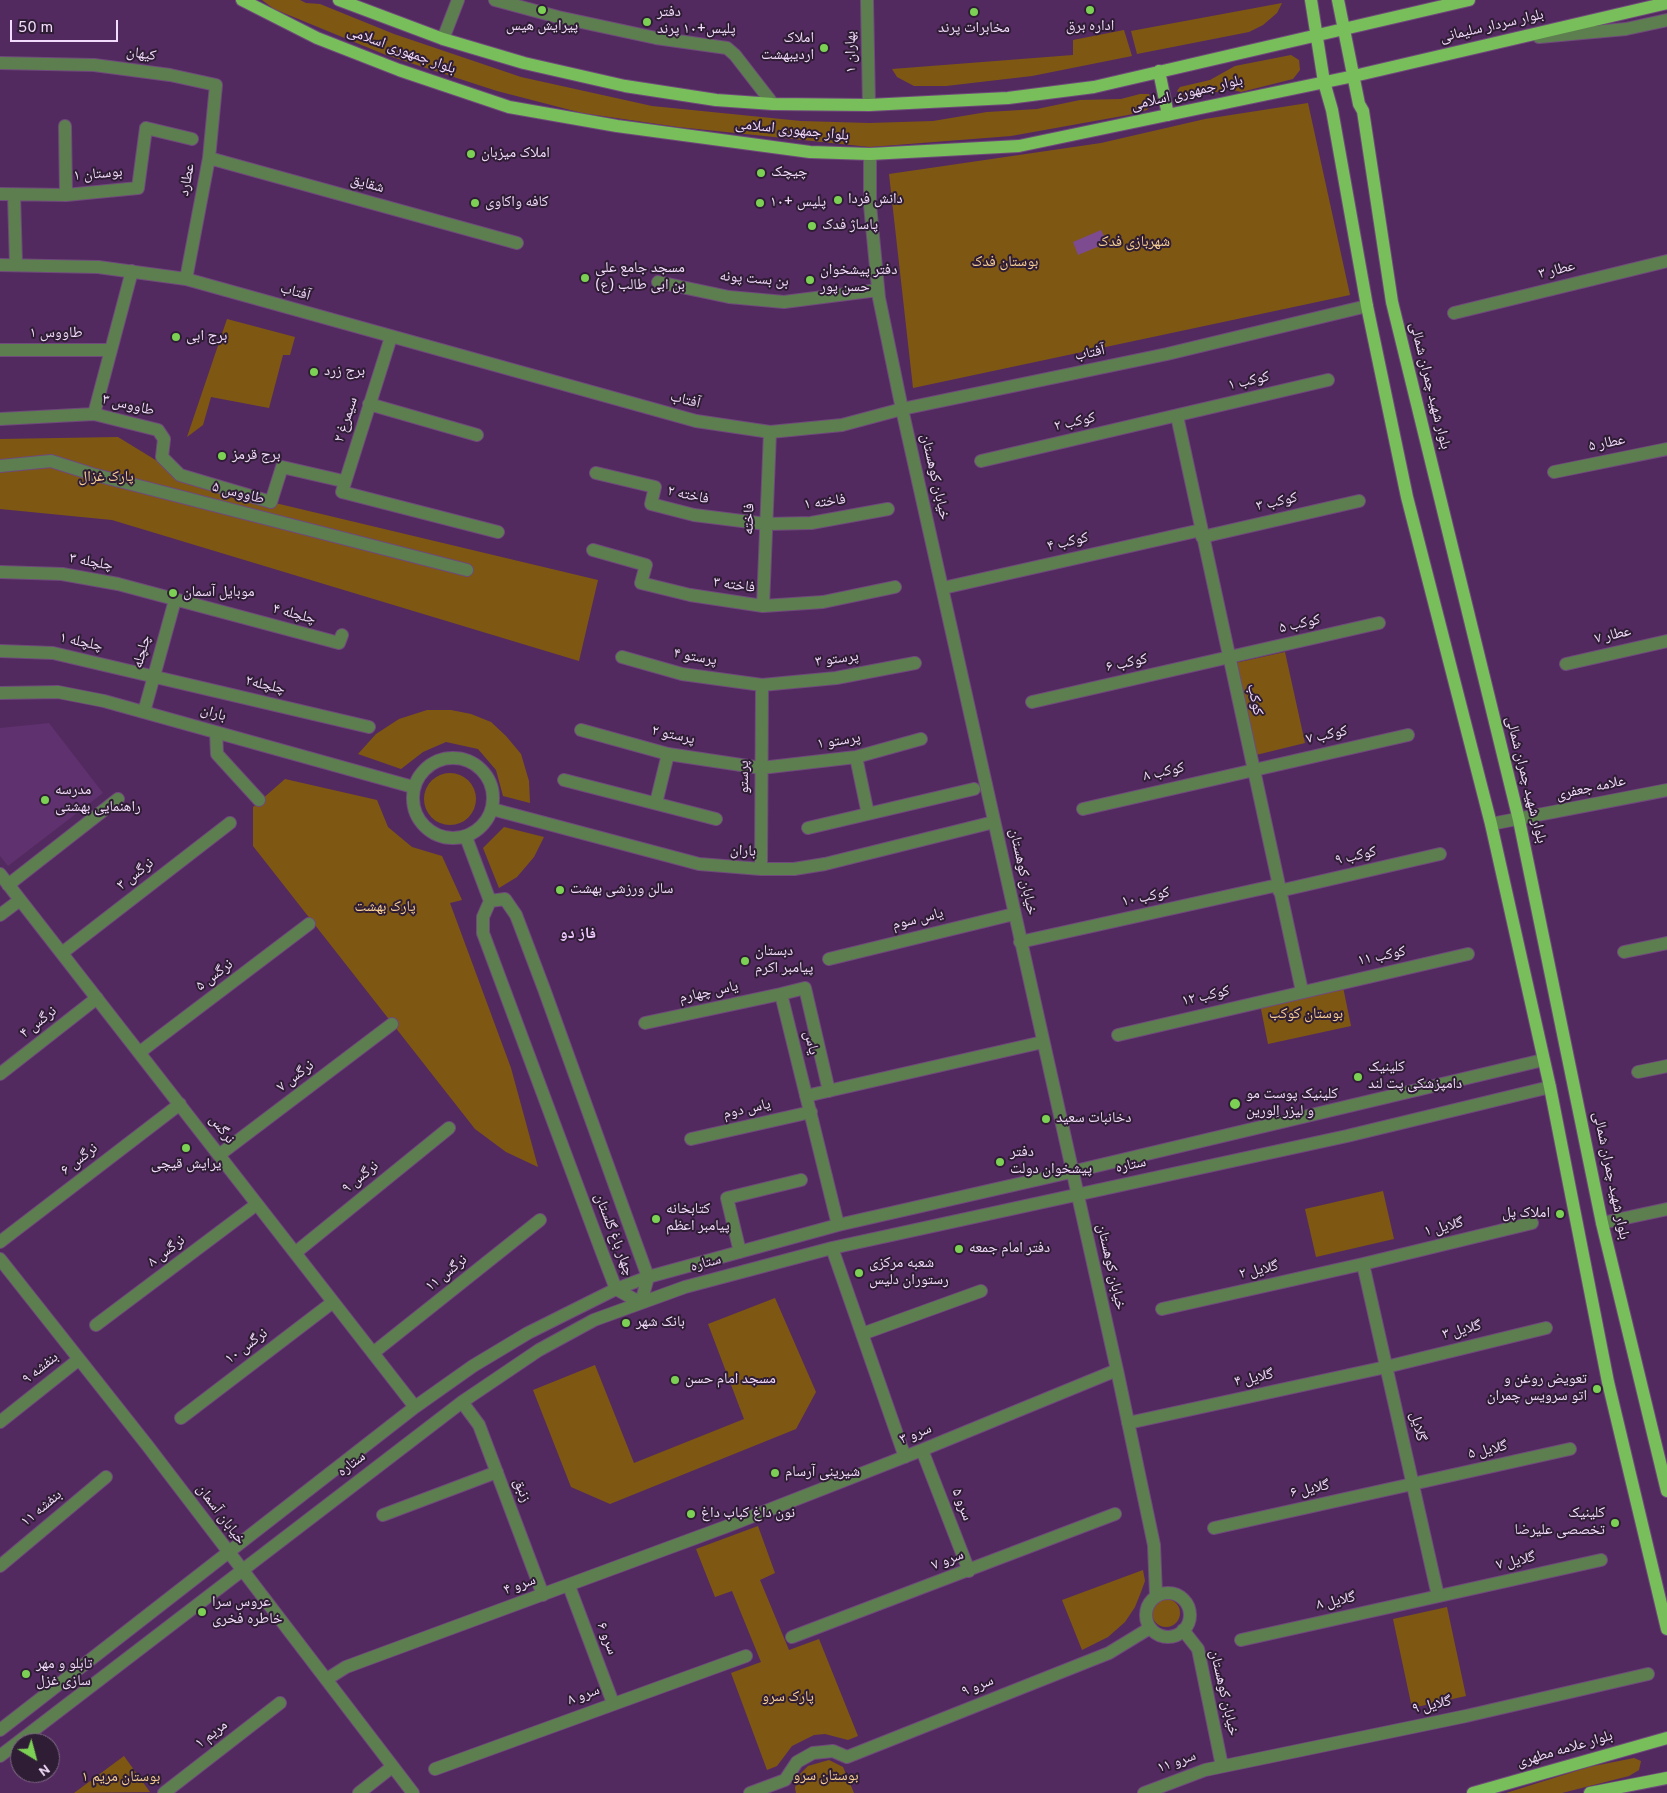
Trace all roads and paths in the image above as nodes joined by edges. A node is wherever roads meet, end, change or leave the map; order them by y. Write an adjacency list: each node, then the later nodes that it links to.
1 (242, 0): 25 (main road, بلوار جمهوری اسلامی)
2 (339, 0): 13 (main road, بلوار جمهوری اسلامی)
3 (458, 0): 13 (street)
4 (495, 0): 20 (street)
5 (867, 0): 21 (street, بهاران ۱)
6 (1310, 0): 12 (main road)
7 (1338, 0): 11 (main road, بلوار شهید چمران شمالی)
8 (1469, 0): 11 (main road, بلوار سردار سلیمانی)
9 (1667, 3): 14 (main road, بلوار سردار سلیمانی)
10 (1667, 20): 14 (street)
11 (1344, 30): 12 (main road, بلوار جمهوری اسلامی); 17 (main road, بلوار شهید چمران شمالی)
12 (1316, 36): 16 (main road, بلوار جمهوری اسلامی); 18 (main road)
13 (443, 39): 20 (main road, بلوار جمهوری اسلامی)
14 (1509, 40): 17 (main road, بلوار سردار سلیمانی)
15 (0, 63): 19 (street, کیهان)
16 (1159, 71): 21 (main road, بلوار جمهوری اسلامی); 22 (main road)
17 (1354, 76): 18 (main road, بلوار جمهوری اسلامی); 102 (main road, بلوار شهید چمران شمالی)
18 (1324, 82): 22 (main road, بلوار جمهوری اسلامی); 38 (main road)
19 (216, 85): 26 (street, عطارد)
20 (773, 104): 21 (main road, بلوار جمهوری اسلامی)
21 (868, 104)
22 (1168, 115): 25 (main road, بلوار جمهوری اسلامی)
23 (65, 126): 29 (street)
24 (192, 139): 29 (street, بوستان ۱)
25 (870, 154): 37 (street, خیابان کوهستان)
26 (209, 158): 30 (street, شقایق); 35 (street, عطارد)
27 (0, 194): 28 (street, بوستان ۱)
28 (14, 194): 29 (street, بوستان ۱); 32 (street)
29 (66, 194)
30 (517, 243)
31 (1667, 261): 39 (street, عطار ۳)
32 (16, 264): 33 (street, آفتاب); 34 (street, آفتاب)
33 (0, 265)
34 (132, 271): 35 (street, آفتاب); 42 (street)
35 (186, 279): 40 (street, آفتاب)
36 (658, 282): 37 (street, بن بست پونه)
37 (878, 290): 45 (street, خیابان کوهستان)
38 (1367, 306): 45 (street, آفتاب); 105 (main road)
39 (1454, 313)
40 (391, 337): 44 (street, سیمرغ ۲); 49 (street, آفتاب)
41 (0, 350): 42 (street, طاووس ۱)
42 (111, 350): 46 (street)
43 (1328, 380): 47 (street, کوکب ۱)
44 (369, 404): 50 (street); 56 (street, سیمرغ ۲)
45 (902, 409): 49 (street, آفتاب); 66 (street, خیابان کوهستان)
46 (94, 414): 48 (street, طاووس ۳); 56 (street, طاووس ۳)
47 (1177, 416): 52 (street, کوکب ۲); 61 (street, کوکب)
48 (0, 419)
49 (770, 432): 59 (street, فاخته)
50 (477, 435)
51 (1667, 449): 54 (street, عطار ۵)
52 (981, 461)
53 (0, 466): 63 (street, طاووس ۵)
54 (1554, 472)
55 (596, 473): 59 (street, فاخته ۲)
56 (343, 484): 60 (street, طاووس ۳)
57 (1359, 501): 61 (street, کوکب ۳)
58 (888, 508): 59 (street, فاخته ۱)
59 (766, 524): 68 (street, فاخته)
60 (498, 532)
61 (1202, 533): 66 (street, کوکب ۴); 74 (street, کوکب)
62 (593, 550): 68 (street, فاخته ۳)
63 (467, 570)
64 (0, 572): 67 (street, چلچله ۳)
65 (895, 587): 68 (street, فاخته ۳)
66 (943, 588): 103 (street, خیابان کوهستان)
67 (175, 600): 70 (street, چلچله ۴); 77 (street, چلچله)
68 (763, 606)
69 (1379, 623): 74 (street, کوکب ۵)
70 (342, 635)
71 (1667, 641): 76 (street, عطار ۷)
72 (0, 650): 77 (street, چلچله ۱)
73 (622, 658): 78 (street, پرستو ۴)
74 (1228, 659): 80 (street, کوکب ۶); 90 (street, کوکب)
75 (915, 663): 78 (street, پرستو ۳)
76 (1566, 664)
77 (153, 676): 81 (street, چلچله); 82 (street, چلچله۲)
78 (762, 685): 89 (street, پرستو)
79 (0, 693): 81 (street, باران)
80 (1032, 702)
81 (144, 712): 84 (street, باران)
82 (369, 727)
83 (581, 730): 87 (street, پرستو ۲)
84 (216, 732): 92 (street, باران); 96 (street)
85 (1408, 735): 90 (street, کوکب ۷)
86 (921, 738): 88 (street, پرستو ۱)
87 (668, 754): 89 (street, پرستو ۲); 97 (street)
88 (856, 758): 89 (street, پرستو ۱); 100 (street)
89 (760, 768): 109 (street, پرستو)
90 (1253, 769): 99 (street, کوکب ۸); 112 (street, کوکب)
91 (564, 780): 97 (street)
92 (413, 787): 98 (street); 107 (street)
93 (974, 789): 100 (street)
94 (1667, 790): 102 (street, علامه جعفری)
95 (118, 799): 111 (street)
96 (259, 800)
97 (656, 803): 101 (street)
98 (492, 809): 107 (street); 109 (street, باران)
99 (1083, 809)
100 (868, 814): 106 (street)
101 (716, 819)
102 (1519, 820): 105 (street, علامه جعفری); 151 (main road, بلوار شهید چمران شمالی)
103 (994, 822): 109 (street, باران); 115 (street, خیابان کوهستان)
104 (230, 823): 121 (street, نرگس ۳)
105 (1491, 824): 132 (main road)
106 (808, 828)
107 (466, 837): 114 (street)
108 (1440, 854): 112 (street, کوکب ۹)
109 (761, 869)
110 (0, 874): 111 (street, نرگس)
111 (8, 885): 113 (street, نرگس)
112 (1279, 888): 118 (street, کوکب ۱۰); 124 (street, کوکب)
113 (20, 900): 116 (street); 121 (street, نرگس)
114 (490, 901): 159 (street, چهار باغ گلستان); 160 (street, چهار باغ گلستان)
115 (1014, 914): 118 (street, خیابان کوهستان); 123 (street, یاس سوم)
116 (0, 915)
117 (309, 924): 131 (street, نرگس ۵)
118 (1020, 942): 130 (street, خیابان کوهستان)
119 (1667, 943): 120 (street)
120 (1624, 952)
121 (62, 953): 126 (street, نرگس)
122 (1468, 954): 124 (street, کوکب ۱۱)
123 (829, 959)
124 (1302, 991): 129 (street, کوکب ۱۲)
125 (781, 994): 128 (street, یاس چهارم); 137 (street, یاس); 138 (street, یاس)
126 (98, 998): 131 (street, نرگس); 135 (street, نرگس ۴)
127 (392, 1024): 143 (street, نرگس ۷)
128 (645, 1024)
129 (1118, 1035)
130 (1042, 1042): 137 (street); 144 (street, خیابان کوهستان)
131 (140, 1052): 139 (street, نرگس)
132 (1543, 1060): 136 (main road); 144 (street, ستاره)
133 (1667, 1066): 134 (street)
134 (1638, 1072)
135 (0, 1074)
136 (1550, 1087): 146 (street, ستاره); 198 (main road)
137 (829, 1091): 138 (street)
138 (806, 1096): 140 (street, یاس)
139 (180, 1104): 143 (street, نرگس); 153 (street, نرگس ۶)
140 (811, 1112): 142 (street, یاس دوم); 152 (street, یاس)
141 (449, 1128): 156 (street, نرگس ۹)
142 (691, 1139)
143 (219, 1155): 147 (street, نرگس)
144 (1072, 1172): 146 (street, خیابان کوهستان); 152 (street, ستاره)
145 (801, 1180): 155 (street)
146 (1076, 1194): 154 (street, ستاره); 171 (street, خیابان کوهستان)
147 (257, 1204): 156 (street, نرگس); 165 (street, نرگس ۸)
148 (1667, 1209): 151 (street)
149 (540, 1220): 168 (street, نرگس ۱۱)
150 (1532, 1223): 158 (street, گلایل ۱)
151 (1602, 1223): 183 (main road, بلوار شهید چمران شمالی)
152 (838, 1225): 155 (street, ستاره)
153 (0, 1242)
154 (832, 1248): 163 (street, ستاره); 167 (street)
155 (740, 1252): 159 (street, ستاره)
156 (295, 1253): 162 (street, نرگس)
157 (0, 1259): 169 (street, خیابان آسمان)
158 (1363, 1264): 164 (street, گلایل ۲); 170 (street, گلایل)
159 (648, 1277): 160 (street, ستاره); 163 (street, چهار باغ گلستان)
160 (616, 1289): 163 (street, چهار باغ گلستان); 173 (street, ستاره)
161 (981, 1291): 167 (street)
162 (333, 1302): 168 (street, نرگس); 174 (street, نرگس ۱۰)
163 (641, 1303): 172 (street, ستاره)
164 (1162, 1309)
165 (96, 1326)
166 (1546, 1328): 170 (street, گلایل ۳)
167 (862, 1334): 179 (street)
168 (373, 1353): 173 (street, نرگس)
169 (78, 1360): 175 (street, بنفشه ۹); 188 (street, خیابان آسمان)
170 (1386, 1367): 176 (street, گلایل ۴); 182 (street, گلایل)
171 (1117, 1370): 176 (street, خیابان کوهستان); 178 (street, سرو ۳)
172 (462, 1402): 180 (street, زنبق); 192 (street, ستاره)
173 (415, 1407): 188 (street, ستاره)
174 (181, 1418)
175 (0, 1422)
176 (1128, 1423): 195 (street, خیابان کوهستان)
177 (1570, 1449): 182 (street, گلایل ۵)
178 (922, 1450): 179 (street, سرو ۳); 191 (street, سرو ۵)
179 (905, 1457): 186 (street, سرو ۳)
180 (497, 1472): 184 (street); 194 (street, زنبق)
181 (106, 1477): 190 (street, بنفشه ۱۱)
182 (1413, 1484): 187 (street, گلایل ۶); 196 (street, گلایل)
183 (1667, 1491)
184 (383, 1514)
185 (1115, 1514): 191 (street, سرو ۷)
186 (726, 1527): 193 (street, سرو ۴)
187 (1214, 1528)
188 (228, 1552): 192 (street, خیابان آسمان); 207 (street, ستاره)
189 (1601, 1560): 196 (street, گلایل ۷)
190 (0, 1566)
191 (969, 1570): 200 (street, سرو ۷)
192 (242, 1571): 204 (street, خیابان آسمان); 209 (street, ستاره)
193 (569, 1586): 194 (street, سرو ۴); 206 (street, سرو ۶)
194 (543, 1595): 204 (street, سرو ۴)
195 (1156, 1596): 197 (street); 199 (street)
196 (1438, 1596): 201 (street, گلایل ۸)
197 (1150, 1628): 199 (street); 218 (street, سرو ۹)
198 (1667, 1629)
199 (1183, 1630): 210 (street, خیابان کوهستان)
200 (792, 1637)
201 (1241, 1640)
202 (746, 1656): 206 (street, سرو ۸)
203 (1648, 1674): 210 (street, گلایل ۹)
204 (327, 1679): 211 (street, خیابان آسمان)
205 (280, 1703): 215 (street, مریم ۱)
206 (614, 1703): 212 (street, سرو ۸)
207 (0, 1730)
208 (1667, 1738): 220 (main road, بلوار علامه مطهری)
209 (0, 1756)
210 (1222, 1766): 219 (street, سرو ۱۱)
211 (392, 1767): 216 (street); 217 (street, خیابان آسمان)
212 (435, 1769)
213 (1667, 1778): 214 (main road)
214 (1596, 1792)
215 (164, 1793)
216 (359, 1793)
217 (413, 1793)
218 (750, 1793)
219 (1144, 1793)
220 (1473, 1793)

